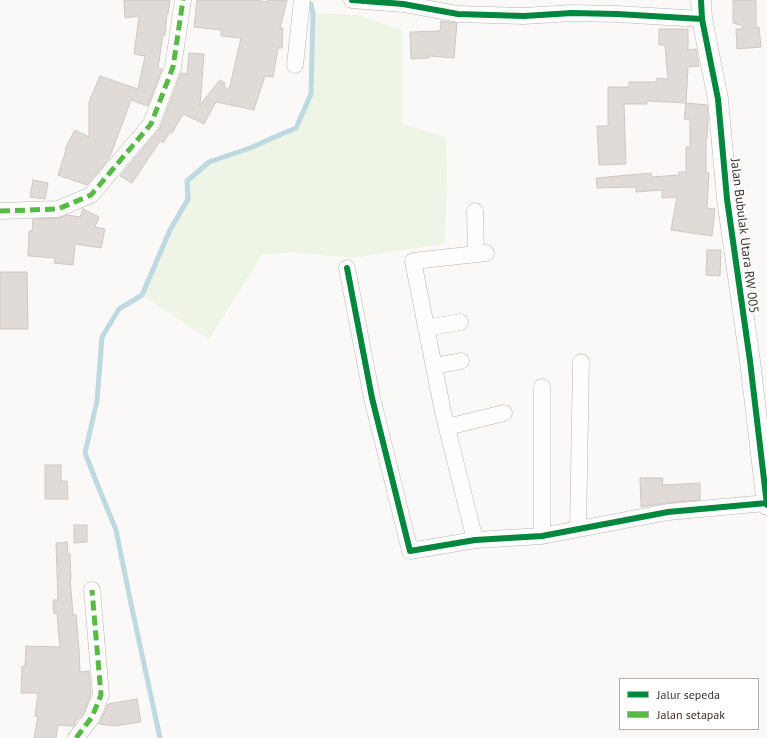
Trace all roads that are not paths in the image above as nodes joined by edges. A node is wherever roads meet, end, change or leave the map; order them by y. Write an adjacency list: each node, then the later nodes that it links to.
1 (182, 0): 6 (street)
2 (302, 0): 5 (street)
3 (352, 0): 4 (street)
4 (702, 10): 17 (street, Jalan Bubulak Utara RW 005)
5 (295, 64)
6 (0, 211)
7 (475, 211): 10 (street)
8 (347, 268): 20 (street)
9 (460, 322): 10 (street)
10 (426, 328): 13 (street)
11 (461, 361): 13 (street)
12 (581, 362): 18 (street)
13 (434, 366): 16 (street)
14 (542, 387): 19 (street)
15 (504, 413): 16 (street)
16 (447, 427): 20 (street)
17 (767, 504): 18 (street)
18 (578, 529): 19 (street)
19 (542, 536): 20 (street)
20 (475, 540)
21 (92, 590): 22 (street)
22 (76, 738)

